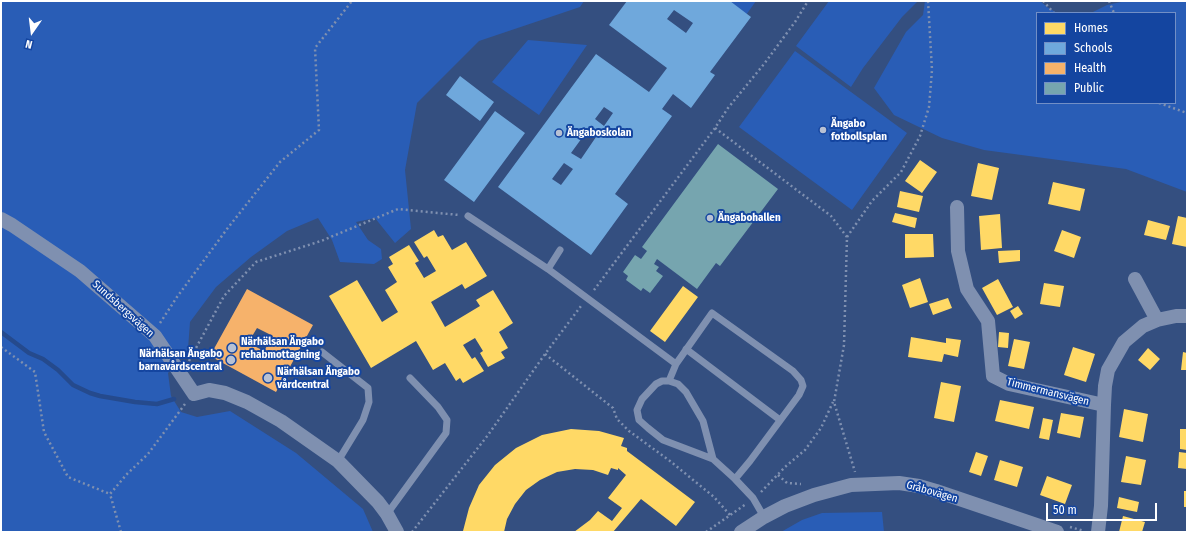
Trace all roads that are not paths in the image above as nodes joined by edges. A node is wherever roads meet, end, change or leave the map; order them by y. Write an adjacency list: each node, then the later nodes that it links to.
1 (957, 207): 14 (street, Timmermansvägen)
2 (468, 216): 5 (lane)
3 (1, 219): 17 (street, Sundsbergsvägen)
4 (560, 250): 5 (lane)
5 (548, 269): 11 (lane)
6 (1135, 279): 8 (street)
7 (1187, 316): 8 (street, Timmermansvägen)
8 (1157, 320): 14 (street, Timmermansvägen)
9 (686, 349): 11 (lane); 15 (lane); 15 (lane)
10 (322, 352): 17 (lane)
11 (676, 364): 13 (lane)
12 (410, 378): 19 (lane)
13 (669, 381): 16 (lane); 16 (lane)
14 (1104, 405): 24 (street, Timmermansvägen)
15 (780, 420): 18 (lane)
16 (713, 459): 18 (lane)
17 (338, 461): 19 (street, Sundsbergsvägen)
18 (735, 479): 20 (lane)
19 (387, 514): 21 (street, Sundsbergsvägen)
20 (764, 517): 22 (street, Gråbovägen); 23 (street, Gråbovägen)
21 (397, 532)
22 (741, 532)
23 (1056, 532)
24 (1098, 532)

